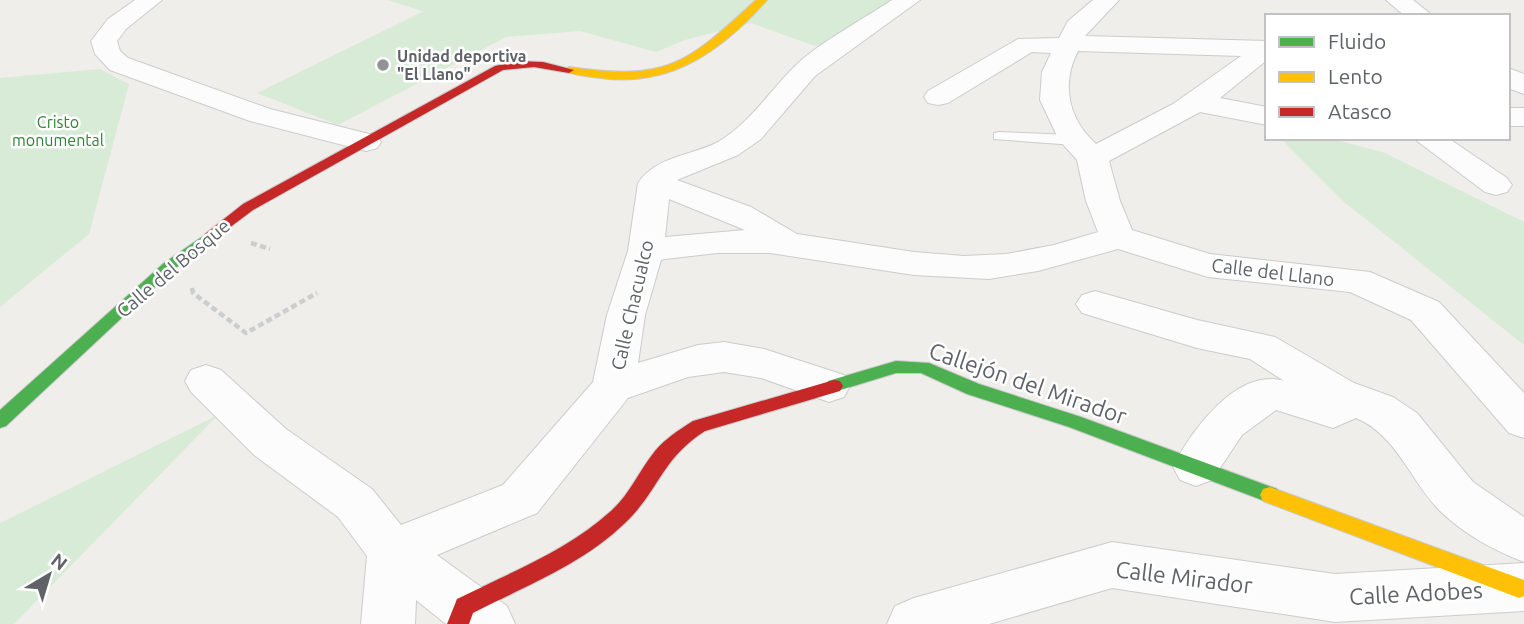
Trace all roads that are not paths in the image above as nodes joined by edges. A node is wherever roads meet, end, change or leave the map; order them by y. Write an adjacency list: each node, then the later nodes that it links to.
1 (150, 0): 14 (street)
2 (762, 0): 14 (street, Calle del Bosque)
3 (908, 0): 16 (street)
4 (1107, 0): 7 (street)
5 (1398, 0): 6 (street)
6 (1418, 14)
7 (1070, 45): 8 (street); 9 (street); 15 (street)
8 (1265, 49): 10 (street)
9 (938, 97)
10 (1194, 102): 11 (street); 15 (street)
11 (1265, 116)
12 (999, 136): 15 (lane)
13 (1431, 140): 17 (street)
14 (366, 142): 26 (street, Calle del Bosque)
15 (1083, 148): 18 (street)
16 (654, 183): 19 (street); 20 (street, Calle Chacualco)
17 (1496, 184)
18 (1118, 237): 19 (street); 27 (street, Calle del Llano)
19 (787, 244): 20 (street)
20 (646, 251): 24 (street, Calle Chacualco)
21 (1095, 304): 25 (street)
22 (206, 381): 29 (street)
23 (829, 386): 24 (street); 28 (street, Callejón del Mirador); 32 (street, Callejón del Mirador)
24 (613, 387): 29 (street, Calle Chacualco)
25 (1340, 401): 28 (street); 30 (street)
26 (0, 421)
27 (1524, 421)
28 (1196, 467): 30 (street, Callejón del Mirador)
29 (392, 551): 32 (street); 33 (street)
30 (1522, 571): 31 (street, Calle Adobes)
31 (1333, 611): 34 (street, Calle Mirador)
32 (470, 618)
33 (388, 624)
34 (914, 624)

